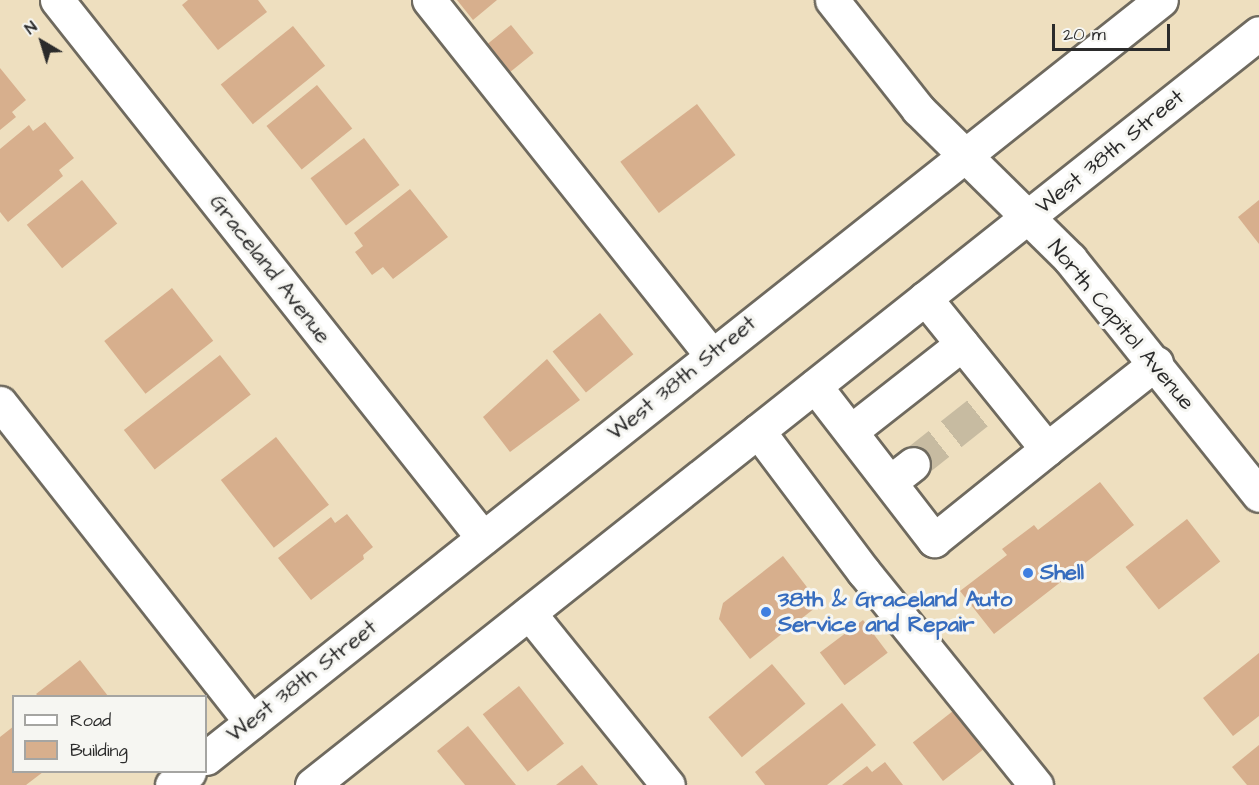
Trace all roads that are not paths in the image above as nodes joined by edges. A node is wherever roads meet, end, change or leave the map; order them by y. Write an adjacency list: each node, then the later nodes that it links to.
1 (57, 0): 18 (main road, Graceland Avenue)
2 (429, 0): 10 (main road)
3 (832, 0): 6 (main road, North Capitol Avenue)
4 (1161, 0): 6 (main road, West 38th Street)
5 (1259, 33): 7 (main road, West 38th Street)
6 (966, 157): 7 (main road, North Capitol Avenue); 10 (main road, West 38th Street)
7 (1028, 217): 8 (main road, West 38th Street); 11 (main road, North Capitol Avenue)
8 (925, 298): 9 (main road); 12 (main road, West 38th Street)
9 (962, 344): 15 (main road); 16 (main road)
10 (711, 355): 18 (main road, West 38th Street)
11 (1156, 363): 16 (main road); 17 (main road, North Capitol Avenue)
12 (816, 386): 14 (main road, West 38th Street); 15 (main road)
13 (0, 403): 20 (main road)
14 (758, 431): 19 (main road, West 38th Street); 26 (main road)
15 (851, 431): 16 (main road)
16 (1047, 449)
17 (1259, 495)
18 (483, 538): 20 (main road, West 38th Street)
19 (529, 613): 24 (main road, West 38th Street); 25 (main road)
20 (251, 722): 21 (main road, West 38th Street)
21 (207, 757)
22 (187, 773): 23 (main road)
23 (172, 785)
24 (312, 785)
25 (668, 785)
26 (1036, 785)

